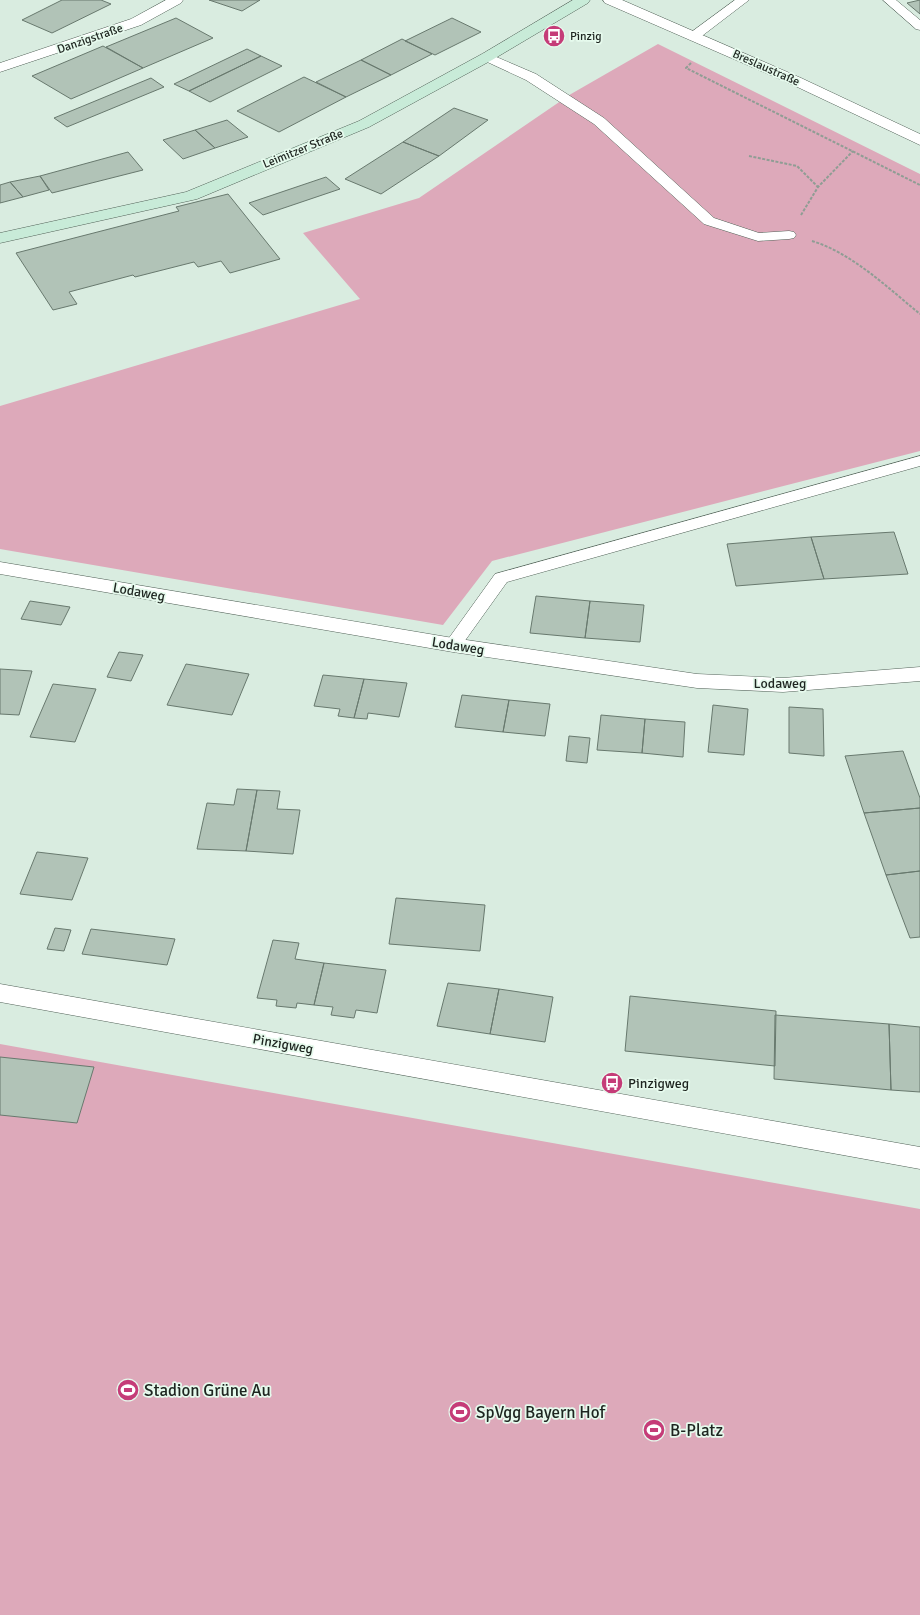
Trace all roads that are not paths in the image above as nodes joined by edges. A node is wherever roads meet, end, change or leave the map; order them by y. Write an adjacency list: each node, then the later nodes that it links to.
1 (176, 0): 9 (street, Danzigstraße)
2 (582, 0): 8 (street, Leimitzer Straße)
3 (610, 0): 7 (street, Breslaustraße)
4 (743, 0): 7 (lane)
5 (889, 0): 6 (lane)
6 (920, 26)
7 (694, 36): 10 (street, Breslaustraße)
8 (487, 57): 11 (lane); 12 (street, Leimitzer Straße)
9 (0, 68)
10 (920, 140)
11 (789, 235)
12 (0, 238)
13 (920, 462): 15 (lane)
14 (0, 568): 15 (street, Lodaweg)
15 (453, 645): 16 (street, Lodaweg)
16 (920, 674)
17 (0, 993): 18 (street, Pinzigweg)
18 (920, 1158)

